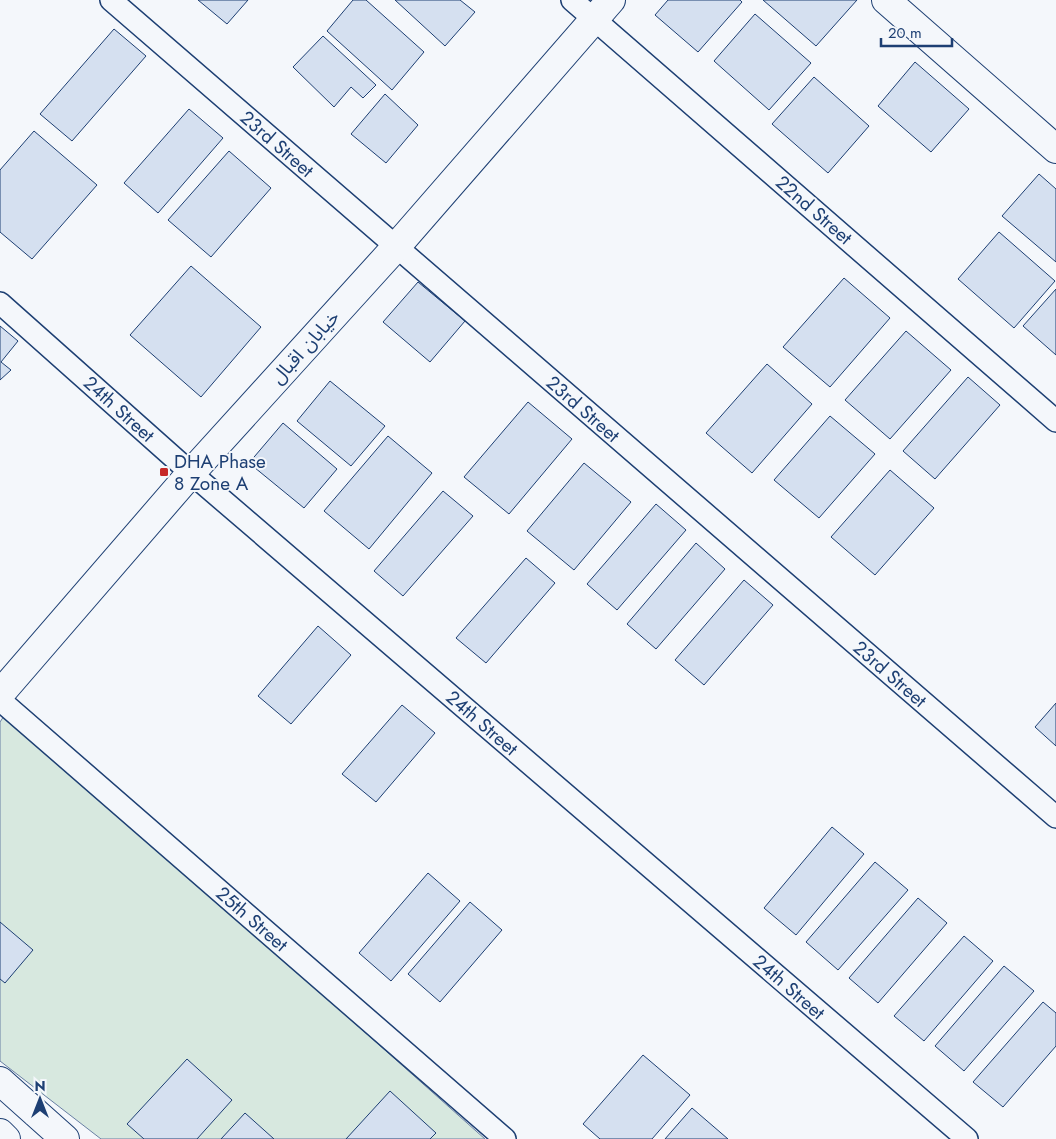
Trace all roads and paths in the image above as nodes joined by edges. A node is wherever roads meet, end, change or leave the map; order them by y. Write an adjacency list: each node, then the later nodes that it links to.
1 (111, 0): 6 (street, 23rd Street)
2 (572, 0): 4 (street, 22nd Street)
3 (886, 0): 5 (street)
4 (603, 10): 6 (street, خیابان اقبال); 8 (street, 22nd Street)
5 (1056, 149)
6 (396, 247): 9 (street, خیابان اقبال); 12 (street, 23rd Street)
7 (0, 303): 9 (street, 24th Street)
8 (1056, 421)
9 (191, 473): 10 (street, خیابان اقبال); 18 (street, 24th Street)
10 (0, 694)
11 (0, 700): 17 (street, 25th Street)
12 (1056, 817)
13 (0, 1081): 16 (street)
14 (0, 1134): 15 (street)
15 (6, 1139)
16 (65, 1139)
17 (504, 1139)
18 (967, 1139)

